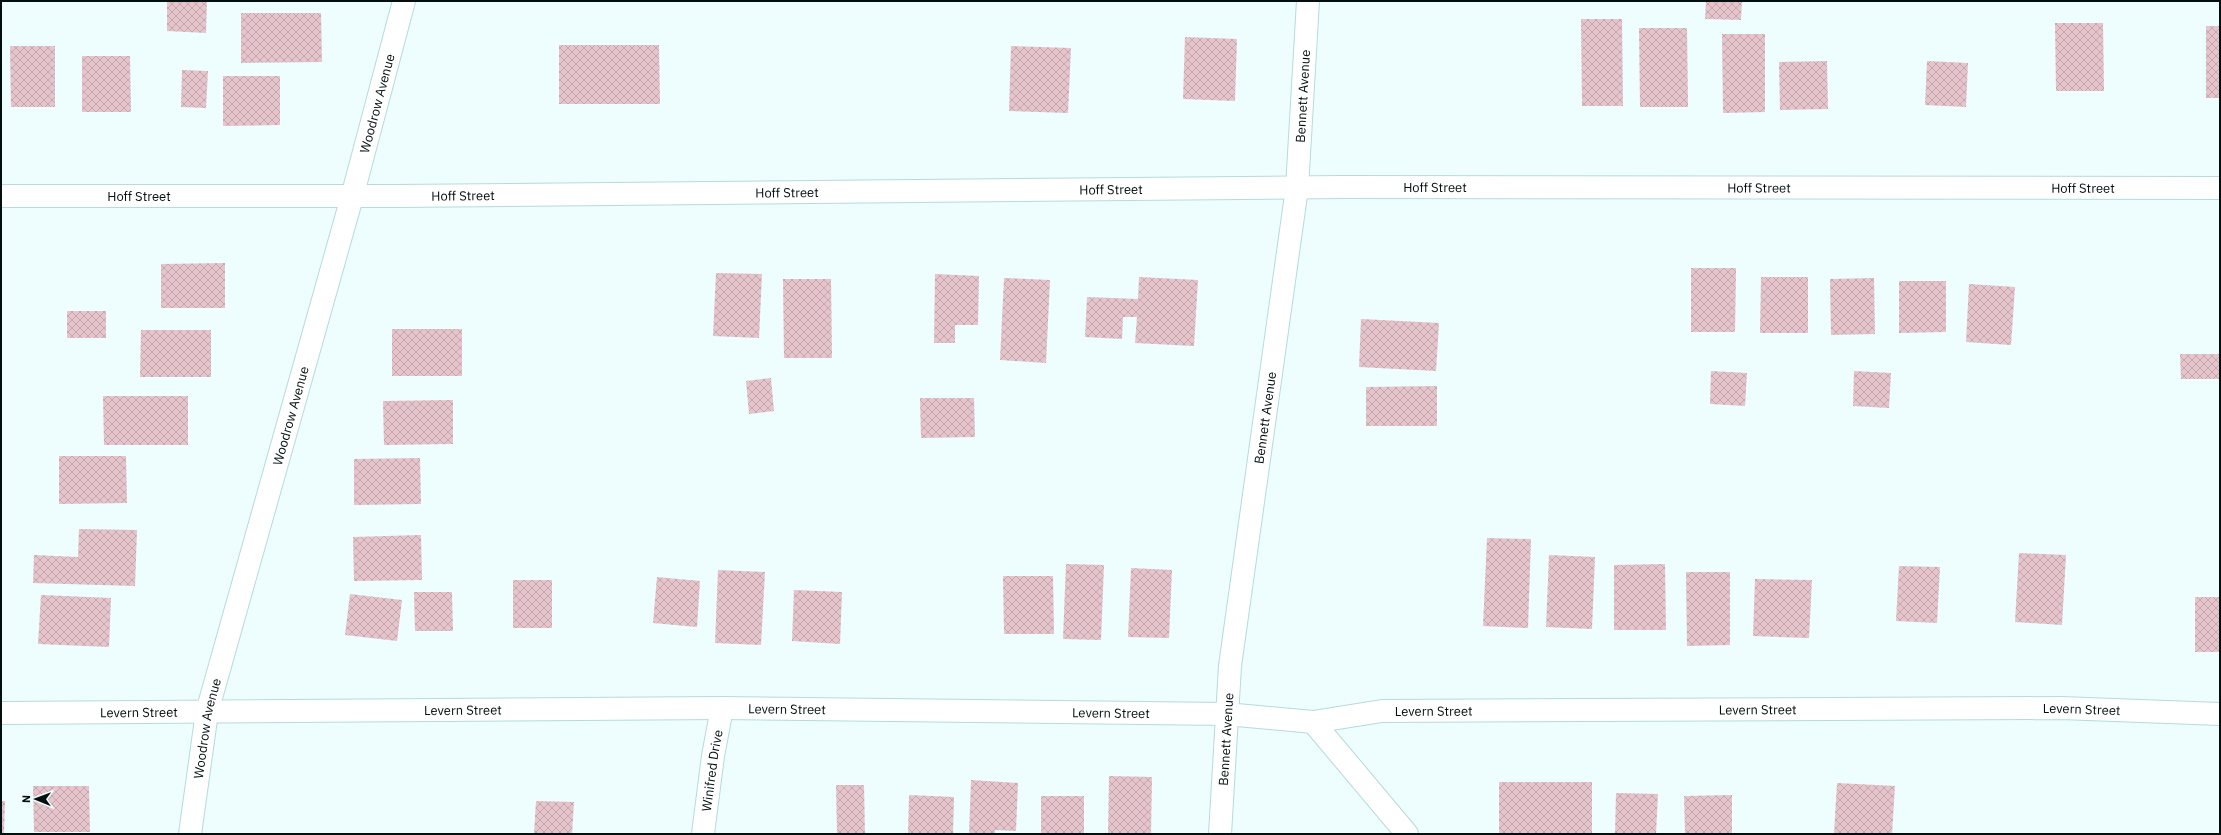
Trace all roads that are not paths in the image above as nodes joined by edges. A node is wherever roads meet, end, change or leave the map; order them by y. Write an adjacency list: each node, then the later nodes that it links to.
1 (404, 1): 6 (street, Woodrow Avenue)
2 (1308, 1): 3 (street, Bennett Avenue)
3 (1297, 188): 4 (street, Hoff Street); 6 (street, Hoff Street); 10 (street, Bennett Avenue)
4 (2220, 188)
5 (1, 196): 6 (street, Hoff Street)
6 (352, 197): 8 (street, Woodrow Avenue)
7 (722, 708): 8 (street, Levern Street); 10 (street, Levern Street); 14 (street, Winifred Drive)
8 (207, 712): 9 (street, Levern Street); 13 (street, Woodrow Avenue)
9 (1, 713)
10 (1226, 714): 12 (street, Levern Street); 15 (street, Bennett Avenue)
11 (2220, 714): 12 (street, Levern Street)
12 (1312, 722): 16 (street)
13 (190, 834)
14 (703, 834)
15 (1220, 834)
16 (1407, 834)

